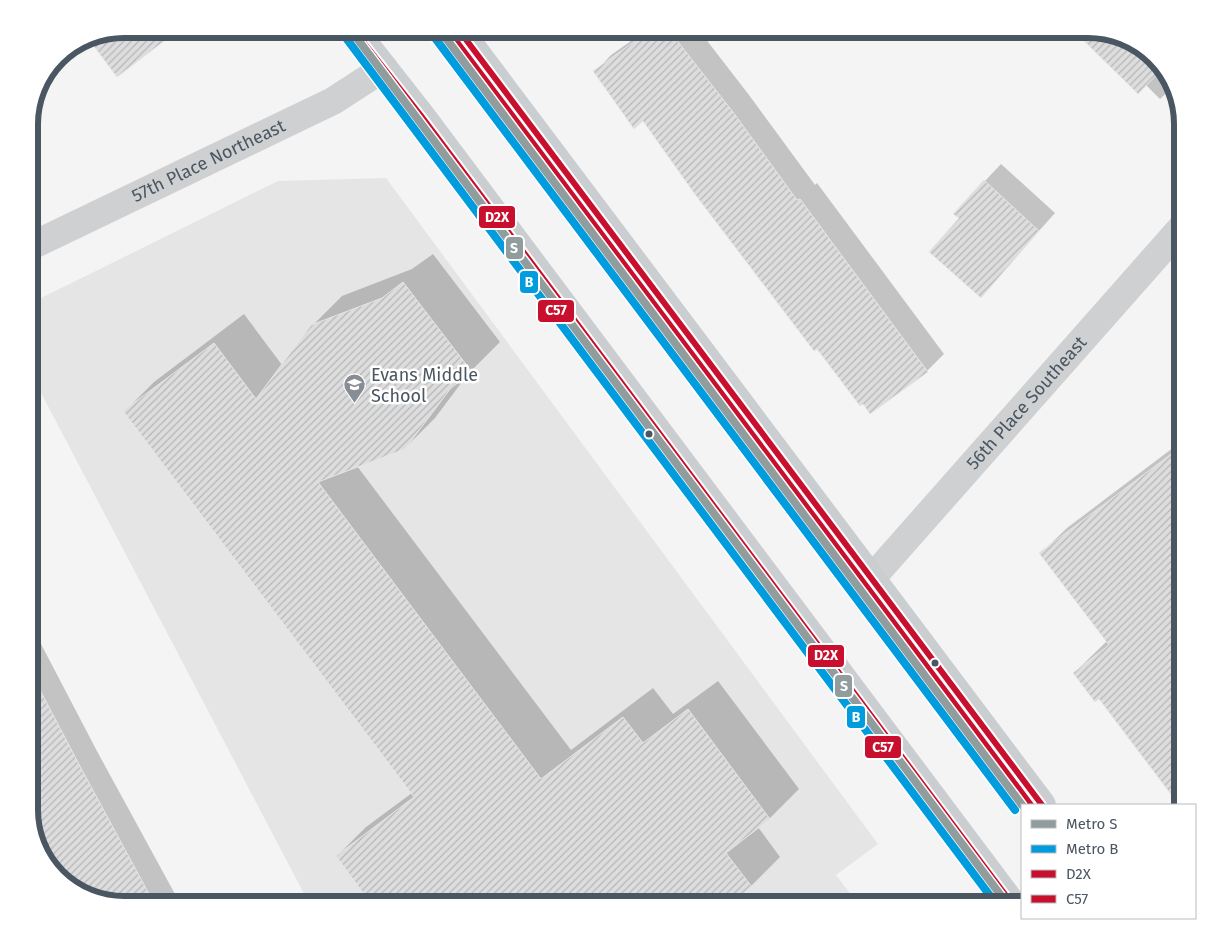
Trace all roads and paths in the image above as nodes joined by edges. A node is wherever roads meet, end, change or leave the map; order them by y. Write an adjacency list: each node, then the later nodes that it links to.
1 (361, 38): 3 (main road)
2 (469, 38): 6 (main road)
3 (384, 68): 5 (street, 57th Place Northeast); 8 (main road)
4 (1174, 236): 6 (street, 56th Place Southeast)
5 (38, 243)
6 (871, 579): 7 (main road)
7 (1041, 804)
8 (1006, 896)

